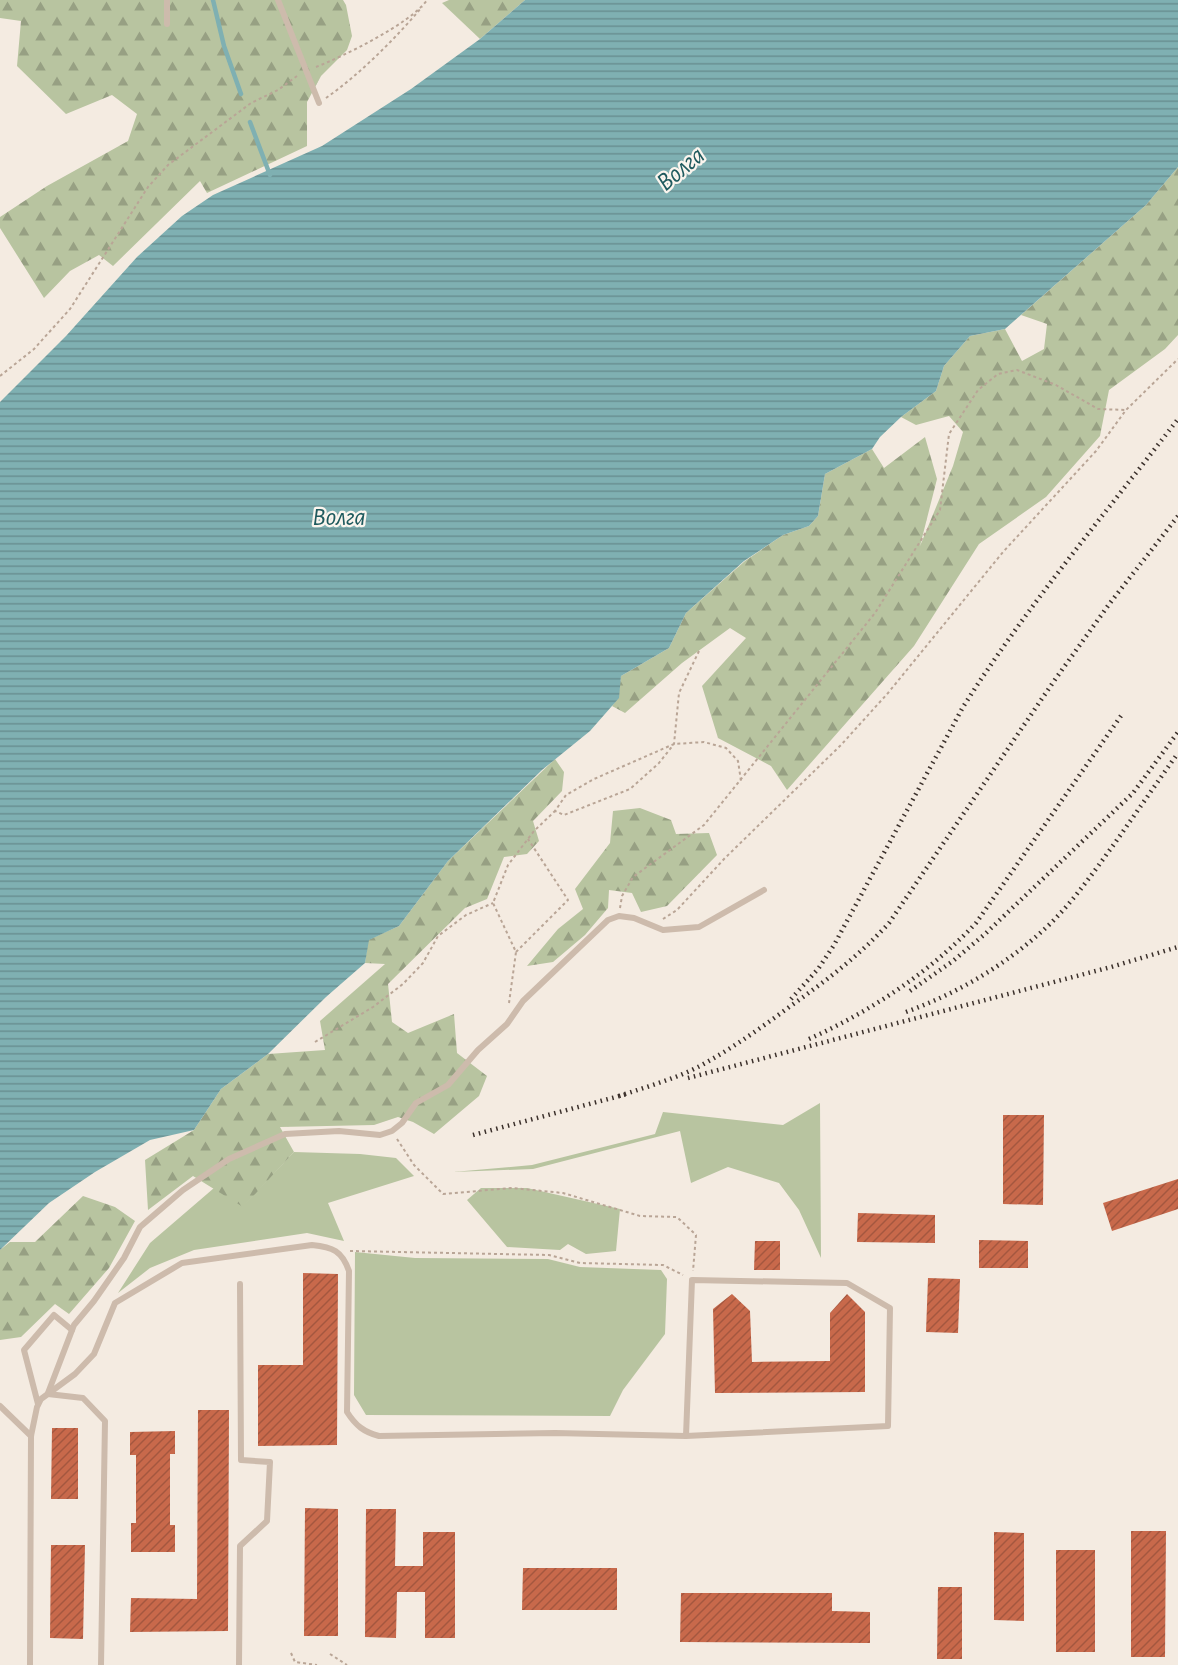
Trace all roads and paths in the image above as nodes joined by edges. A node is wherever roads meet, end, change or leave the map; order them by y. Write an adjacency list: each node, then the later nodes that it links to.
1 (167, 0): 4 (lane)
2 (278, 0): 5 (lane)
3 (426, 1): 5 (path); 6 (path)
4 (166, 24)
5 (306, 70): 6 (lane); 8 (path)
6 (319, 103)
7 (1178, 359): 9 (path)
8 (0, 376)
9 (1126, 410): 12 (path); 18 (path)
10 (699, 651): 11 (path)
11 (674, 744): 12 (path); 13 (path); 13 (path)
12 (741, 781): 17 (path)
13 (555, 811): 14 (path)
14 (528, 839): 16 (path); 19 (path)
15 (764, 890): 18 (lane)
16 (493, 903): 19 (path); 21 (path)
17 (619, 916): 18 (lane); 22 (lane)
18 (646, 923)
19 (516, 952): 20 (path)
20 (509, 1003)
21 (315, 1042)
22 (392, 1131): 24 (path); 26 (lane)
23 (335, 1251): 24 (path); 27 (lane); 31 (lane)
24 (693, 1280): 31 (lane); 31 (lane)
25 (240, 1284): 36 (lane)
26 (72, 1330): 27 (lane); 28 (lane)
27 (48, 1394): 28 (lane); 35 (lane)
28 (38, 1405): 30 (lane)
29 (0, 1406): 30 (lane)
30 (31, 1436): 34 (lane)
31 (686, 1436)
32 (291, 1653): 37 (path)
33 (330, 1654): 38 (path)
34 (30, 1665)
35 (101, 1665)
36 (239, 1665)
37 (317, 1665)
38 (346, 1665)

